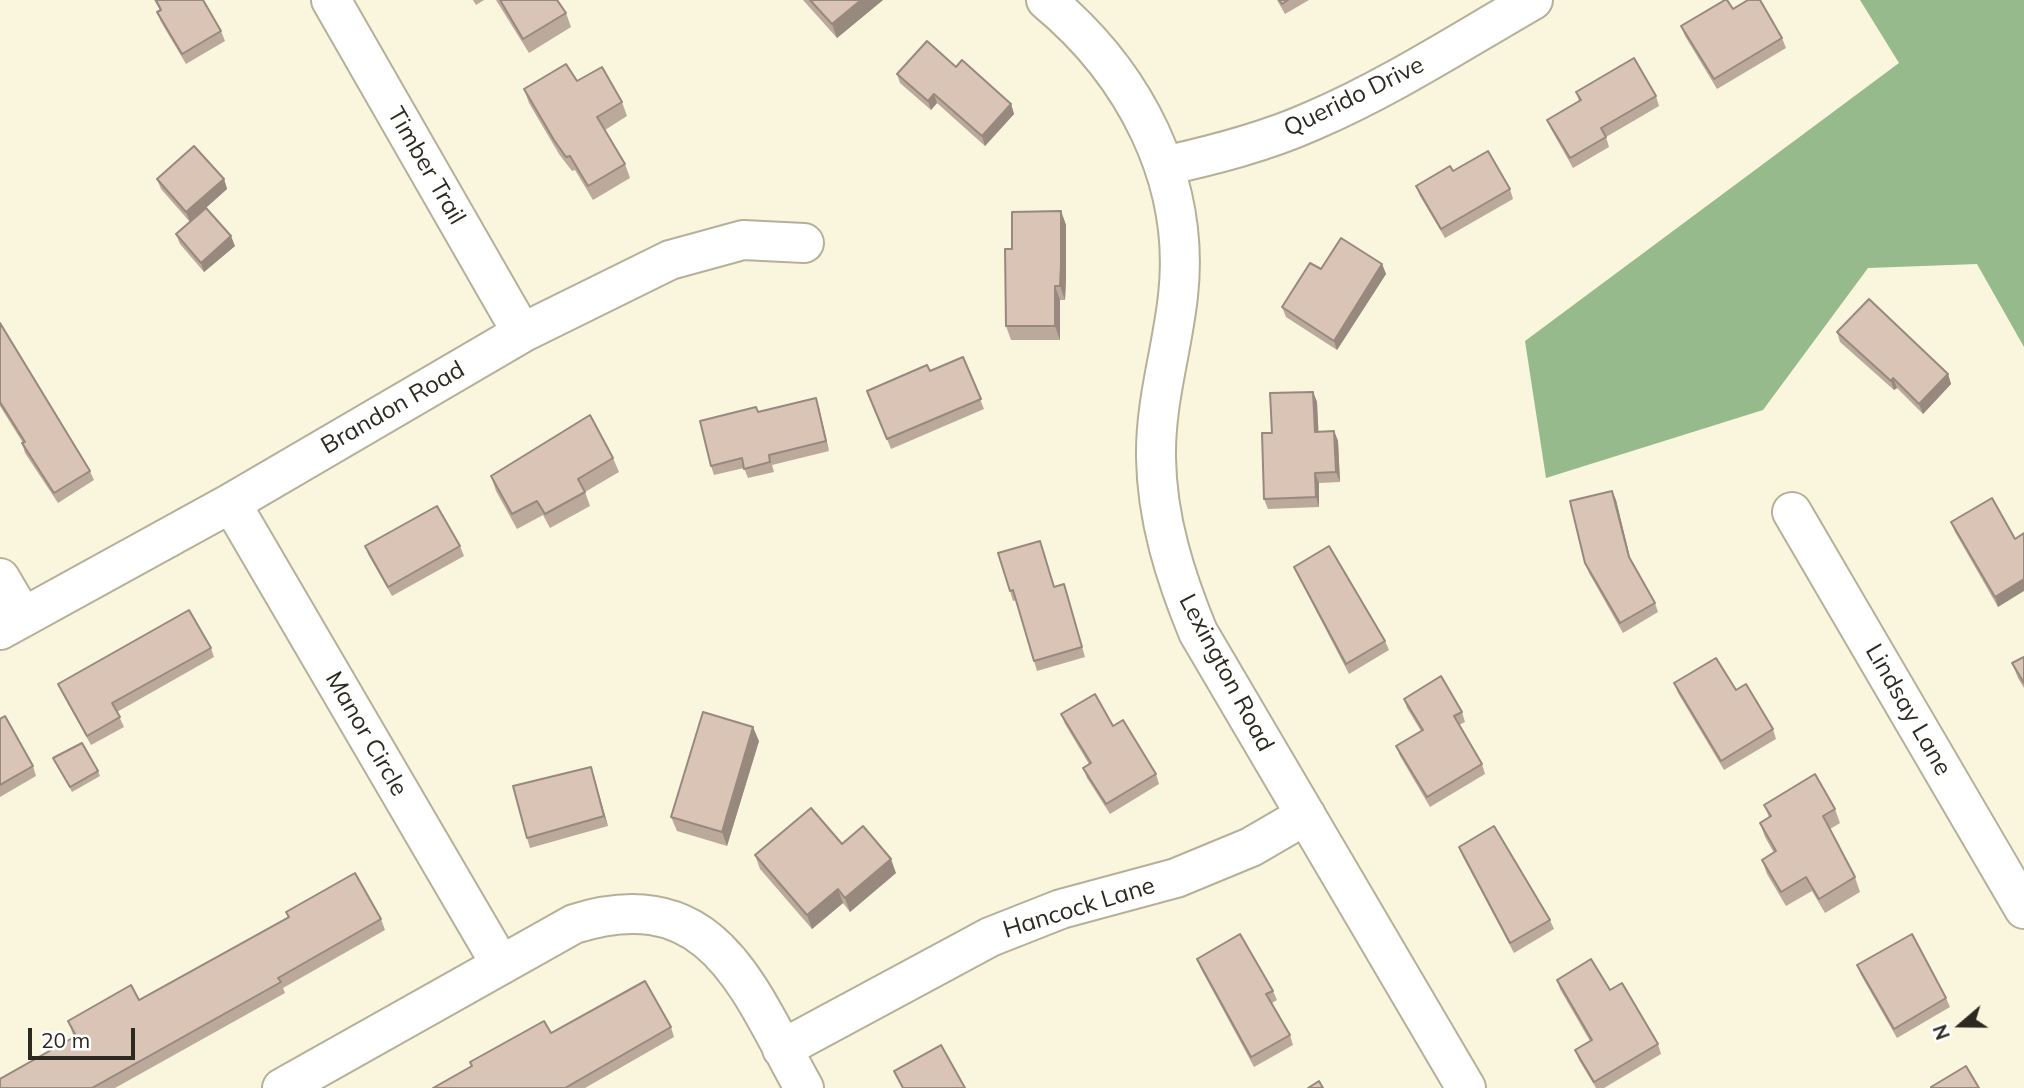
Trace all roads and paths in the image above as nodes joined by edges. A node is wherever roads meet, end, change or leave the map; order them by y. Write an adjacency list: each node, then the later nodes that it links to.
1 (331, 0): 6 (street, Timber Trail)
2 (1046, 0): 4 (street, Lexington Road)
3 (1533, 0): 4 (street, Querido Drive)
4 (1164, 166): 11 (street, Lexington Road)
5 (804, 243): 6 (street, Brandon Road)
6 (522, 333): 7 (street, Brandon Road)
7 (231, 503): 10 (street, Brandon Road); 13 (street, Manor Circle)
8 (1792, 512): 12 (street, Lindsay Lane)
9 (0, 578): 10 (street)
10 (12, 623)
11 (1306, 815): 14 (street, Hancock Lane); 17 (street, Lexington Road)
12 (2024, 909)
13 (501, 965): 14 (street); 15 (street)
14 (782, 1049): 16 (street)
15 (282, 1088)
16 (804, 1088)
17 (1466, 1088)

